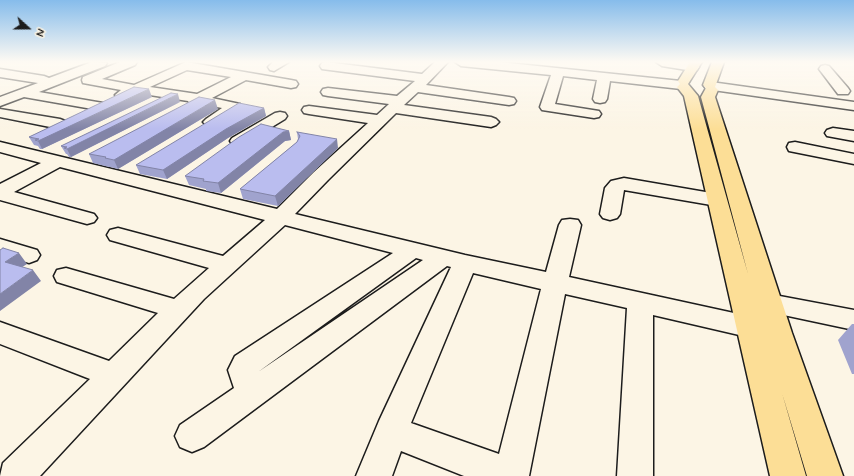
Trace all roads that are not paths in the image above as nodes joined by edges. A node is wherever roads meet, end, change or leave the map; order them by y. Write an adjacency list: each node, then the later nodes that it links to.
1 (33, 84): 20 (street)
2 (45, 84): 17 (street)
3 (133, 84): 25 (street)
4 (139, 84): 19 (street)
5 (226, 84): 15 (street)
6 (362, 84): 18 (street)
7 (383, 84): 18 (street)
8 (554, 84): 31 (street)
9 (603, 84): 21 (street)
10 (689, 84): 52 (main road)
11 (693, 84): 12 (main road)
12 (711, 87): 26 (street); 29 (street); 67 (main road)
13 (808, 87): 14 (street)
14 (848, 88)
15 (199, 91): 19 (street); 27 (street); 35 (street)
16 (328, 92): 18 (street)
17 (22, 93): 23 (street); 25 (street)
18 (410, 93): 22 (street); 28 (street); 34 (street); 55 (street)
19 (171, 95): 24 (street)
20 (0, 97)
21 (600, 99)
22 (509, 101)
23 (0, 102)
24 (150, 105)
25 (98, 106): 33 (street)
26 (854, 106)
27 (178, 110)
28 (309, 110)
29 (854, 111)
30 (0, 113): 33 (street)
31 (594, 114)
32 (280, 116): 42 (street)
33 (71, 119): 37 (street)
34 (491, 122)
35 (200, 129)
36 (833, 133): 38 (street)
37 (41, 134)
38 (854, 136)
39 (28, 140): 41 (street)
40 (795, 147): 45 (street)
41 (4, 148): 44 (street)
42 (223, 151)
43 (94, 154): 44 (street)
44 (59, 158): 48 (street); 51 (street)
45 (854, 159)
46 (140, 165): 48 (street)
47 (187, 176): 49 (street)
48 (120, 177): 49 (street)
49 (169, 189): 53 (street)
50 (240, 189): 53 (street)
51 (0, 193): 56 (street)
52 (718, 200): 54 (street); 70 (main road)
53 (223, 203): 55 (street)
54 (610, 214)
55 (281, 217): 60 (street); 63 (street)
56 (87, 218)
57 (570, 225): 65 (street)
58 (118, 235): 63 (street)
59 (0, 246): 61 (street)
60 (413, 250): 62 (street); 74 (street)
61 (29, 255)
62 (453, 260): 65 (street); 74 (street); 75 (street)
63 (228, 264): 68 (street)
64 (66, 276): 68 (street)
65 (554, 283): 66 (street); 79 (street)
66 (640, 302): 70 (street); 80 (street)
67 (769, 303): 69 (street); 72 (main road)
68 (179, 310): 73 (street)
69 (854, 320)
70 (749, 327): 72 (street); 81 (main road)
71 (0, 333): 73 (street)
72 (778, 333): 82 (main road)
73 (115, 376): 77 (street)
74 (250, 394): 76 (street)
75 (391, 432): 78 (street); 79 (street)
76 (192, 436)
77 (16, 476)
78 (374, 476)
79 (510, 476)
80 (635, 476)
81 (788, 476)
82 (825, 476)

